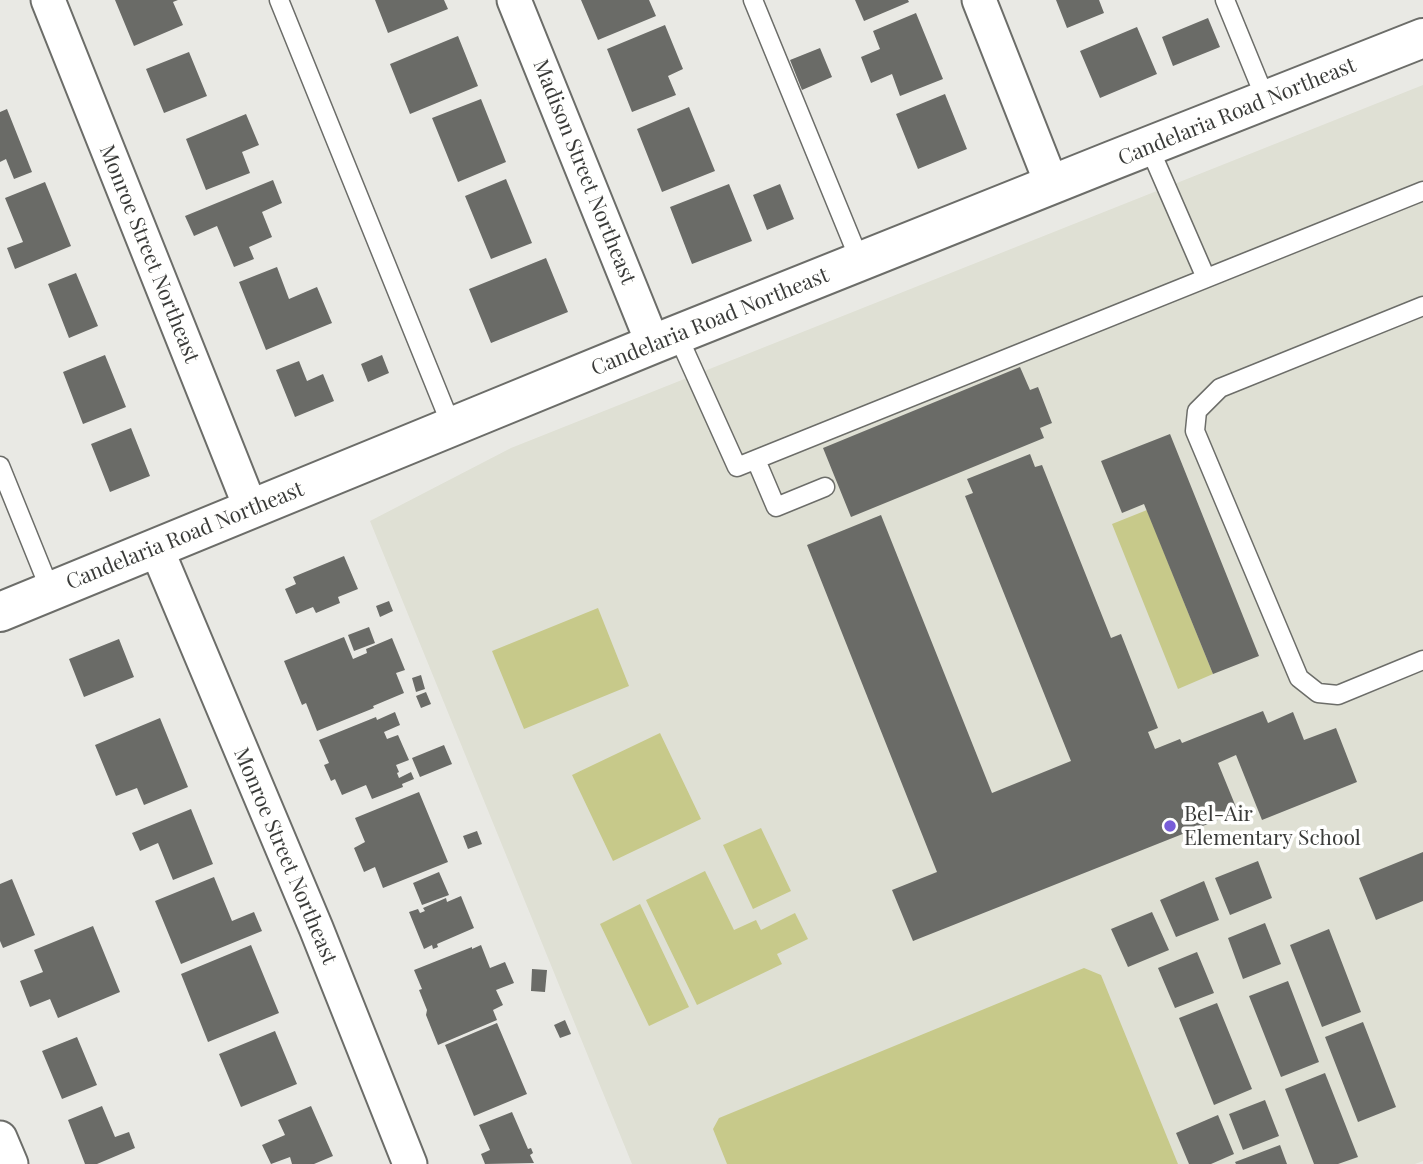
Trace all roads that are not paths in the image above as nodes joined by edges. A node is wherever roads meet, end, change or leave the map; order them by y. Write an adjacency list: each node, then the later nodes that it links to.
1 (48, 0): 20 (street, Monroe Street Northeast)
2 (279, 0): 16 (lane)
3 (514, 0): 15 (street, Madison Street Northeast)
4 (753, 0): 12 (lane)
5 (979, 0): 10 (street)
6 (1225, 0): 8 (lane)
7 (1423, 38): 8 (main road, Candelaria Road Northeast)
8 (1266, 100): 9 (main road, Candelaria Road Northeast)
9 (1149, 147): 10 (main road, Candelaria Road Northeast); 13 (lane)
10 (1052, 185): 12 (main road, Candelaria Road Northeast)
11 (1423, 191): 13 (lane)
12 (860, 261): 15 (main road, Candelaria Road Northeast)
13 (1206, 278): 17 (lane)
14 (1423, 306): 24 (lane)
15 (665, 339): 16 (main road, Candelaria Road Northeast); 17 (lane)
16 (452, 427): 20 (main road, Candelaria Road Northeast)
17 (756, 460): 19 (lane)
18 (0, 466): 22 (lane)
19 (825, 486)
20 (251, 509): 21 (main road, Candelaria Road Northeast)
21 (157, 550): 22 (main road, Candelaria Road Northeast); 27 (street, Monroe Street Northeast)
22 (51, 592): 23 (main road, Candelaria Road Northeast)
23 (0, 612)
24 (1423, 660)
25 (0, 1138): 26 (street)
26 (11, 1164)
27 (410, 1164)

